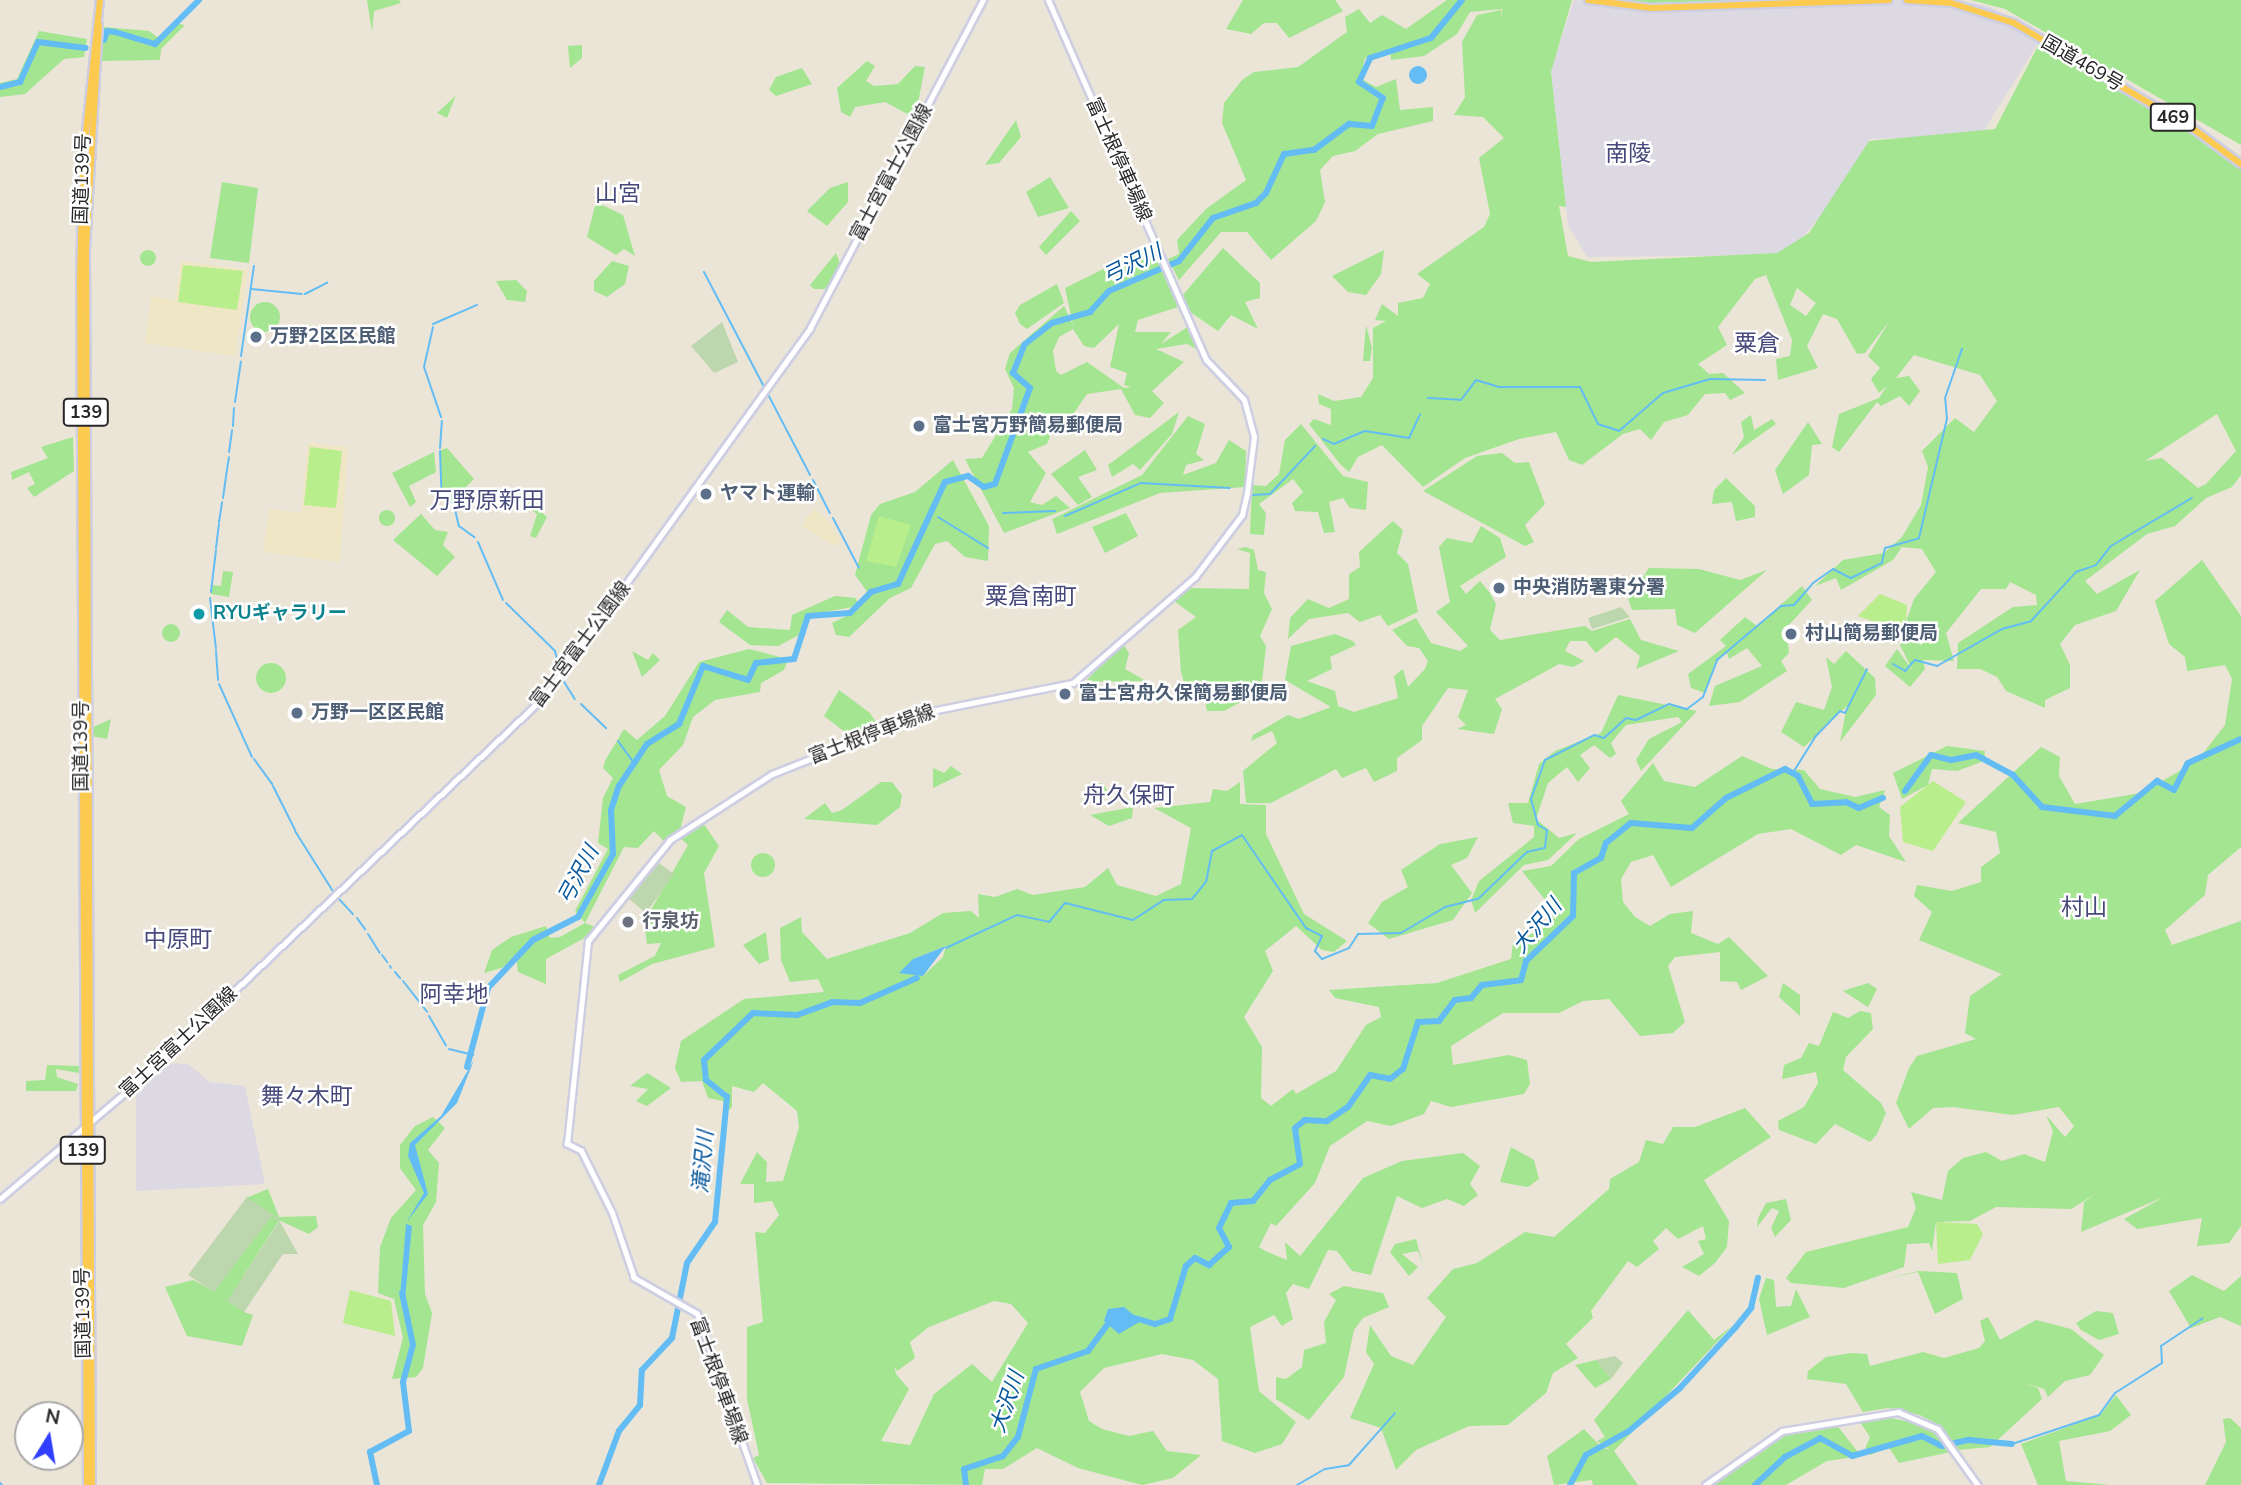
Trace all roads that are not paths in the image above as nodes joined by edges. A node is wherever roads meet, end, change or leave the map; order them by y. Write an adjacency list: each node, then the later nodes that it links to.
1 (100, 0): 8 (highway, 国道139号 / 139)
2 (983, 0): 8 (main road, 富士宮富士公園線)
3 (1048, 0): 11 (main road, 富士根停車場線)
4 (1588, 0): 5 (highway)
5 (1889, 0)
6 (1907, 0): 7 (highway, 国道469号 / 469)
7 (2241, 164)
8 (86, 1127): 9 (main road, 富士宮富士公園線); 10 (highway, 国道139号 / 139)
9 (0, 1199)
10 (90, 1485)
11 (757, 1485)
12 (1705, 1485): 13 (main road)
13 (1978, 1485)

